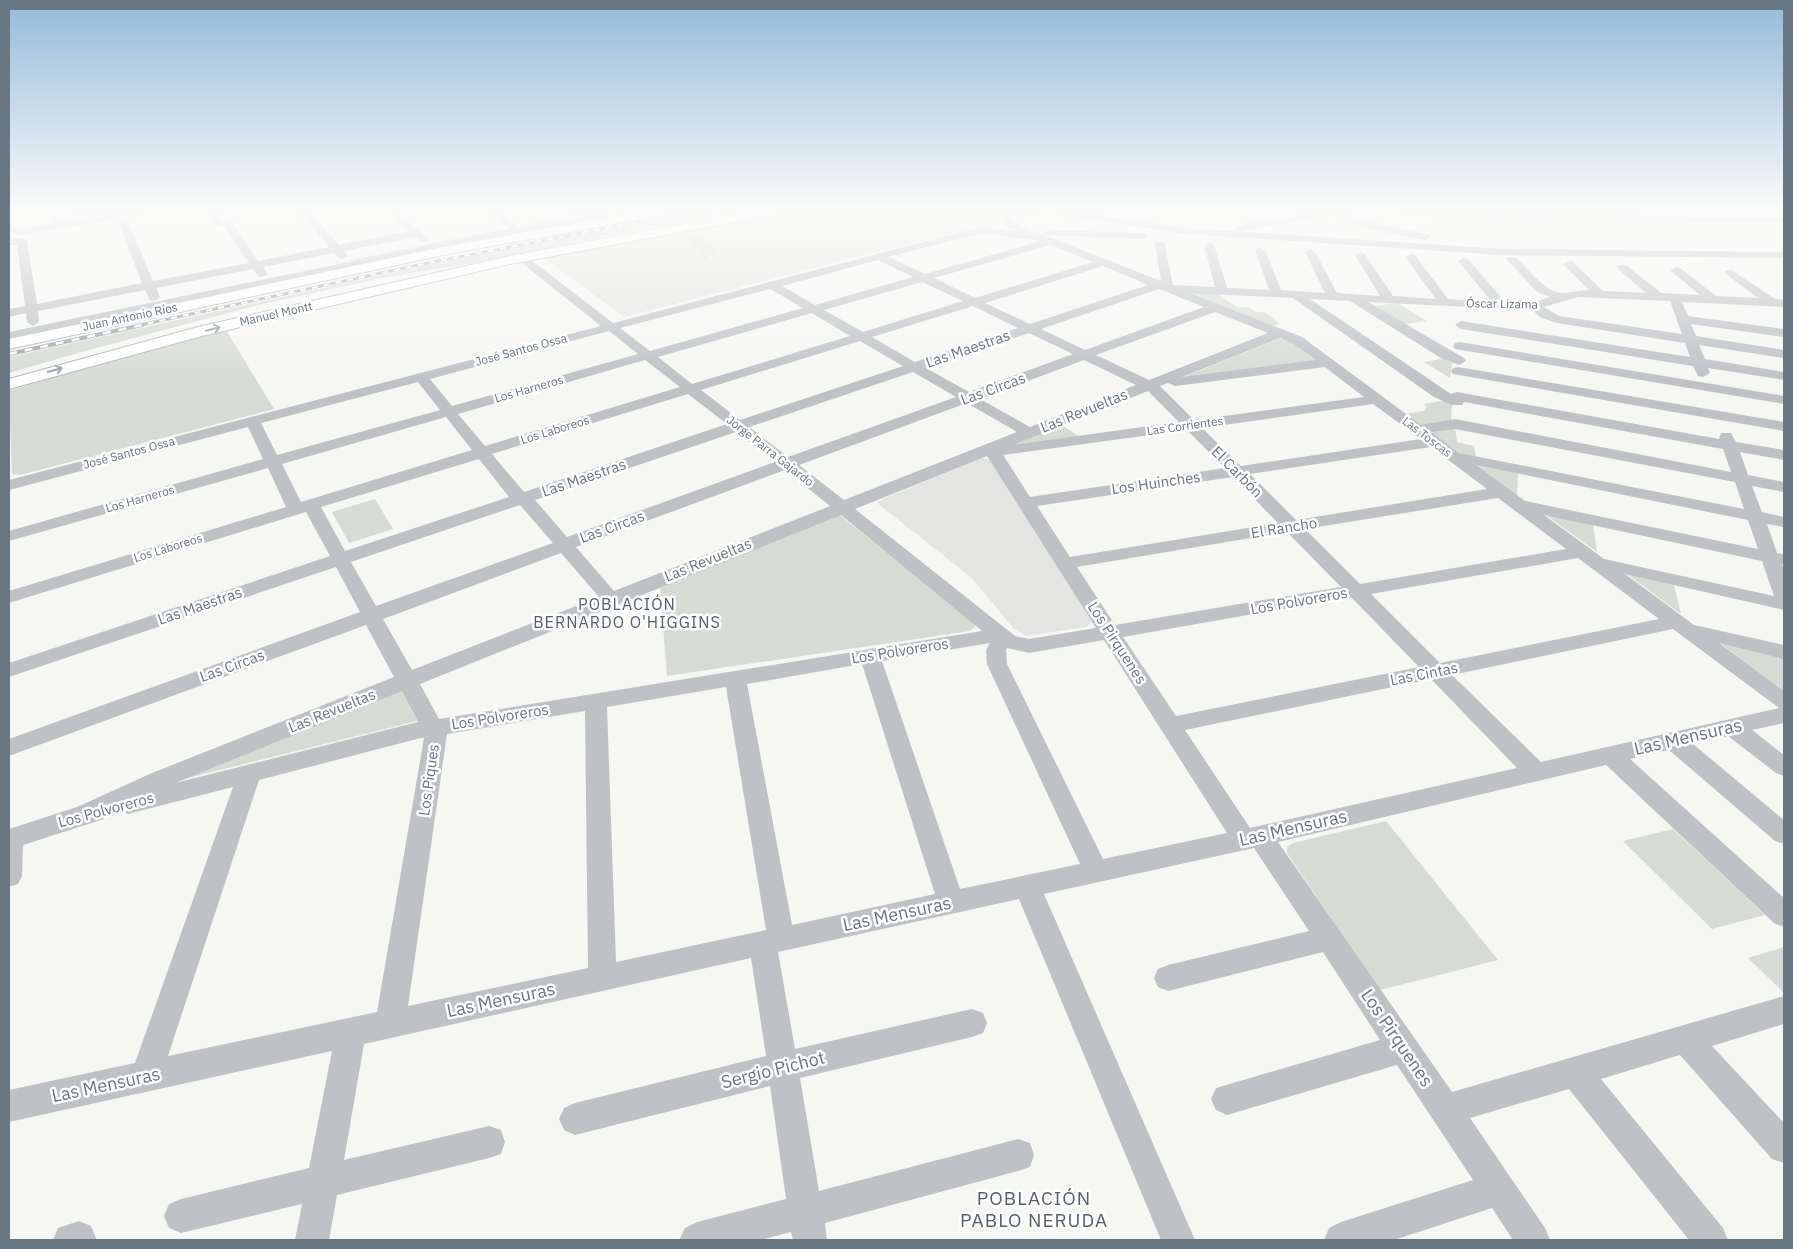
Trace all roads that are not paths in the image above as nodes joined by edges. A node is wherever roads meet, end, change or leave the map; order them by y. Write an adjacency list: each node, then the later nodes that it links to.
1 (26, 267): 49 (street)
2 (142, 267): 29 (street)
3 (239, 267): 29 (street)
4 (258, 267): 27 (street)
5 (350, 267): 27 (street)
6 (351, 267): 50 (main road, Juan Antonio Ríos)
7 (482, 267): 73 (main road, Manuel Montt, one-way to 7)
8 (534, 267): 55 (street, Jorge Parra Gajardo)
9 (834, 267): 28 (street, José Santos Ossa)
10 (901, 267): 25 (street, El Carbón)
11 (957, 267): 25 (street, Los Harneros)
12 (1085, 267): 42 (street, Los Laboreos)
13 (1115, 267): 30 (street, Las Toscas)
14 (1162, 267): 30 (street)
15 (1214, 267): 39 (street)
16 (1266, 267): 31 (street)
17 (1318, 267): 34 (street)
18 (1368, 267): 40 (street)
19 (1419, 267): 43 (street)
20 (1469, 267): 45 (street)
21 (1520, 267): 37 (street)
22 (1572, 267): 32 (street)
23 (1622, 267): 35 (street)
24 (1676, 270): 41 (street)
25 (923, 278): 42 (street, El Carbón); 51 (street, Los Harneros)
26 (1756, 278): 46 (street)
27 (266, 282): 50 (street)
28 (770, 284): 51 (street); 55 (street, José Santos Ossa)
29 (149, 285): 49 (street); 50 (street)
30 (1164, 287): 39 (street, Óscar Lizama); 39 (street, Las Toscas); 56 (street, Las Maestras)
31 (1276, 294): 33 (street, Óscar Lizama); 39 (street, Óscar Lizama)
32 (1600, 294): 35 (street, Óscar Lizama); 37 (street, Óscar Lizama)
33 (1296, 295): 34 (street, Óscar Lizama); 79 (street)
34 (1333, 297): 36 (street, Óscar Lizama)
35 (1658, 297): 38 (street, Óscar Lizama)
36 (1353, 298): 40 (street, Óscar Lizama); 67 (street)
37 (1557, 298): 47 (street, Óscar Lizama); 48 (street)
38 (1676, 298): 41 (street, Óscar Lizama); 53 (street)
39 (1219, 299): 58 (street, Las Toscas); 65 (street, Las Circas)
40 (1388, 300): 43 (street, Óscar Lizama)
41 (1714, 300): 46 (street, Óscar Lizama)
42 (974, 302): 56 (street, El Carbón); 61 (street, Los Laboreos)
43 (1445, 303): 44 (street, Óscar Lizama)
44 (1465, 304): 45 (street, Óscar Lizama); 54 (street)
45 (1502, 306): 47 (street, Óscar Lizama)
46 (1775, 306)
47 (1536, 307): 62 (street)
48 (1603, 307)
49 (32, 308): 52 (street); 57 (street)
50 (158, 308): 57 (street); 63 (main road, Juan Antonio Ríos)
51 (812, 309): 61 (street); 66 (street, Los Harneros)
52 (9, 313)
53 (1683, 319): 59 (street); 62 (street)
54 (1461, 325): 67 (street); 69 (street)
55 (610, 327): 66 (street, Jorge Parra Gajardo); 71 (street, José Santos Ossa)
56 (1030, 328): 65 (street, El Carbón); 70 (street, Las Maestras)
57 (35, 331): 60 (street)
58 (1280, 332): 68 (street, Las Toscas); 74 (street, Las Revueltas)
59 (1784, 333)
60 (9, 336)
61 (860, 336): 70 (street); 76 (street, Los Laboreos)
62 (1691, 340): 64 (street); 69 (street)
63 (9, 344)
64 (1784, 354)
65 (1085, 355): 74 (street, El Carbón); 77 (street, Las Circas)
66 (647, 356): 76 (street, Jorge Parra Gajardo); 81 (street, Los Harneros)
67 (1459, 359): 75 (street); 79 (street); 83 (street)
68 (1328, 363): 74 (street); 78 (street, Las Toscas)
69 (1699, 363): 72 (street); 75 (street)
70 (914, 367): 77 (street); 86 (street, Las Maestras)
71 (420, 376): 81 (street); 82 (street, José Santos Ossa)
72 (1784, 376)
73 (9, 384)
74 (1148, 385): 85 (street, El Carbón); 89 (street, Las Revueltas)
75 (1708, 388): 80 (street); 83 (street)
76 (690, 389): 86 (street, Jorge Parra Gajardo); 93 (street, Los Laboreos)
77 (967, 398): 89 (street); 97 (street, Las Circas)
78 (1377, 399): 85 (street, Las Corrientes); 88 (street, Las Toscas)
79 (1457, 399): 84 (street); 91 (street)
80 (1784, 400)
81 (449, 412): 93 (street); 96 (street, Los Harneros)
82 (252, 420): 96 (street, Los Piques); 100 (street, José Santos Ossa)
83 (1721, 421): 87 (street); 91 (street)
84 (1456, 424): 88 (street); 99 (street)
85 (1191, 425): 92 (street, Las Corrientes); 98 (street, El Carbón)
86 (738, 426): 97 (street, Jorge Parra Gajardo); 103 (street, Las Maestras)
87 (1784, 427)
88 (1418, 430): 90 (street, Las Toscas)
89 (1029, 433): 92 (street, Las Revueltas)
90 (1435, 442): 95 (street, Las Toscas); 98 (street, Los Huinches)
91 (1729, 445): 94 (street); 99 (street)
92 (992, 450): 104 (street, Los Pirquenes); 106 (street, Las Revueltas)
93 (482, 452): 103 (street); 107 (street, Los Laboreos)
94 (1784, 455)
95 (1453, 456): 102 (street, Las Toscas); 108 (street)
96 (272, 462): 107 (street, Los Piques); 111 (street, Los Harneros)
97 (786, 464): 106 (street, Jorge Parra Gajardo); 112 (street, Las Circas)
98 (1237, 471): 104 (street, Los Huinches); 110 (street, El Carbón)
99 (1742, 479): 101 (street); 108 (street)
100 (9, 484)
101 (1784, 487)
102 (1502, 492): 105 (street, Las Toscas); 110 (street, El Rancho)
103 (522, 498): 112 (street); 115 (street, Las Maestras)
104 (1025, 502): 116 (street, Los Pirquenes)
105 (1518, 504): 113 (street, Las Toscas); 114 (street)
106 (841, 506): 120 (street, Las Revueltas); 125 (street, Jorge Parra Gajardo)
107 (303, 507): 115 (street, Los Piques); 119 (street, Los Laboreos)
108 (1755, 516): 109 (street); 114 (street)
109 (1784, 522)
110 (1292, 527): 116 (street, El Rancho); 117 (street, El Carbón)
111 (9, 536)
112 (564, 545): 120 (street); 122 (street, Las Circas)
113 (1589, 557): 117 (street, Los Polvoreros); 121 (street); 123 (street, Las Toscas)
114 (1777, 558): 118 (street)
115 (341, 559): 122 (street, Los Piques); 128 (street, Las Maestras)
116 (1065, 563): 124 (street, Los Pirquenes)
117 (1356, 591): 124 (street, Los Polvoreros); 129 (street, El Carbón)
118 (1784, 596)
119 (9, 597)
120 (611, 599): 131 (street, Las Revueltas)
121 (1784, 604)
122 (372, 615): 131 (street, Los Piques); 139 (street, Las Circas)
123 (1682, 626): 126 (street); 129 (street, Las Cintas); 133 (street, Las Toscas)
124 (1111, 634): 125 (street, Los Polvoreros); 135 (street, Los Pirquenes)
125 (1006, 639): 127 (street, Los Polvoreros); 148 (street)
126 (1784, 652)
127 (870, 656): 130 (street, Los Polvoreros); 150 (street)
128 (9, 670)
129 (1435, 671): 135 (street, Las Cintas); 143 (street, El Carbón)
130 (735, 678): 132 (street, Los Polvoreros); 153 (street)
131 (408, 681): 137 (street, Los Piques); 144 (street, Las Revueltas)
132 (596, 701): 137 (street, Los Polvoreros); 154 (street)
133 (1784, 702)
134 (1784, 715): 136 (street, Las Mensuras)
135 (1170, 725): 146 (street, Los Pirquenes)
136 (1732, 727): 138 (street, Las Mensuras); 141 (street)
137 (434, 728): 142 (street, Los Polvoreros); 158 (street, Los Piques)
138 (1672, 740): 140 (street, Las Mensuras); 145 (street)
139 (9, 748)
140 (1610, 755): 143 (street, Las Mensuras); 151 (street)
141 (1784, 767)
142 (250, 772): 144 (street, Los Polvoreros); 164 (street)
143 (1536, 772): 146 (street, Las Mensuras)
144 (82, 816): 147 (street, Los Polvoreros)
145 (1784, 834)
146 (1252, 837): 148 (street, Las Mensuras); 152 (street, Los Pirquenes)
147 (10, 857)
148 (1096, 871): 149 (street, Las Mensuras)
149 (1027, 886): 150 (street, Las Mensuras); 178 (street)
150 (951, 902): 153 (street, Las Mensuras)
151 (1784, 915)
152 (1329, 938): 155 (street); 161 (street, Los Pirquenes)
153 (772, 941): 154 (street, Las Mensuras); 162 (street)
154 (602, 978): 158 (street, Las Mensuras)
155 (1168, 978)
156 (1784, 1010): 160 (street)
157 (972, 1023): 162 (street, Sergio Pichot)
158 (390, 1024): 159 (street, Las Mensuras)
159 (351, 1032): 164 (street, Las Mensuras); 172 (street)
160 (1686, 1039): 163 (street); 170 (street)
161 (1403, 1048): 165 (street); 167 (street, Los Pirquenes)
162 (783, 1067): 168 (street, Sergio Pichot); 175 (street)
163 (1575, 1071): 167 (street); 181 (street)
164 (146, 1077): 166 (street, Las Mensuras)
165 (1227, 1099)
166 (9, 1106)
167 (1445, 1110): 173 (street, Los Pirquenes)
168 (575, 1120)
169 (489, 1142): 172 (street)
170 (1784, 1147)
171 (1018, 1155): 175 (street)
172 (323, 1181): 174 (street); 176 (street)
173 (1499, 1189): 179 (street); 180 (street, Los Pirquenes)
174 (181, 1216)
175 (808, 1225): 177 (street)
176 (312, 1240)
177 (697, 1240)
178 (1178, 1240)
179 (1341, 1240)
180 (1534, 1240)
181 (1711, 1240)

